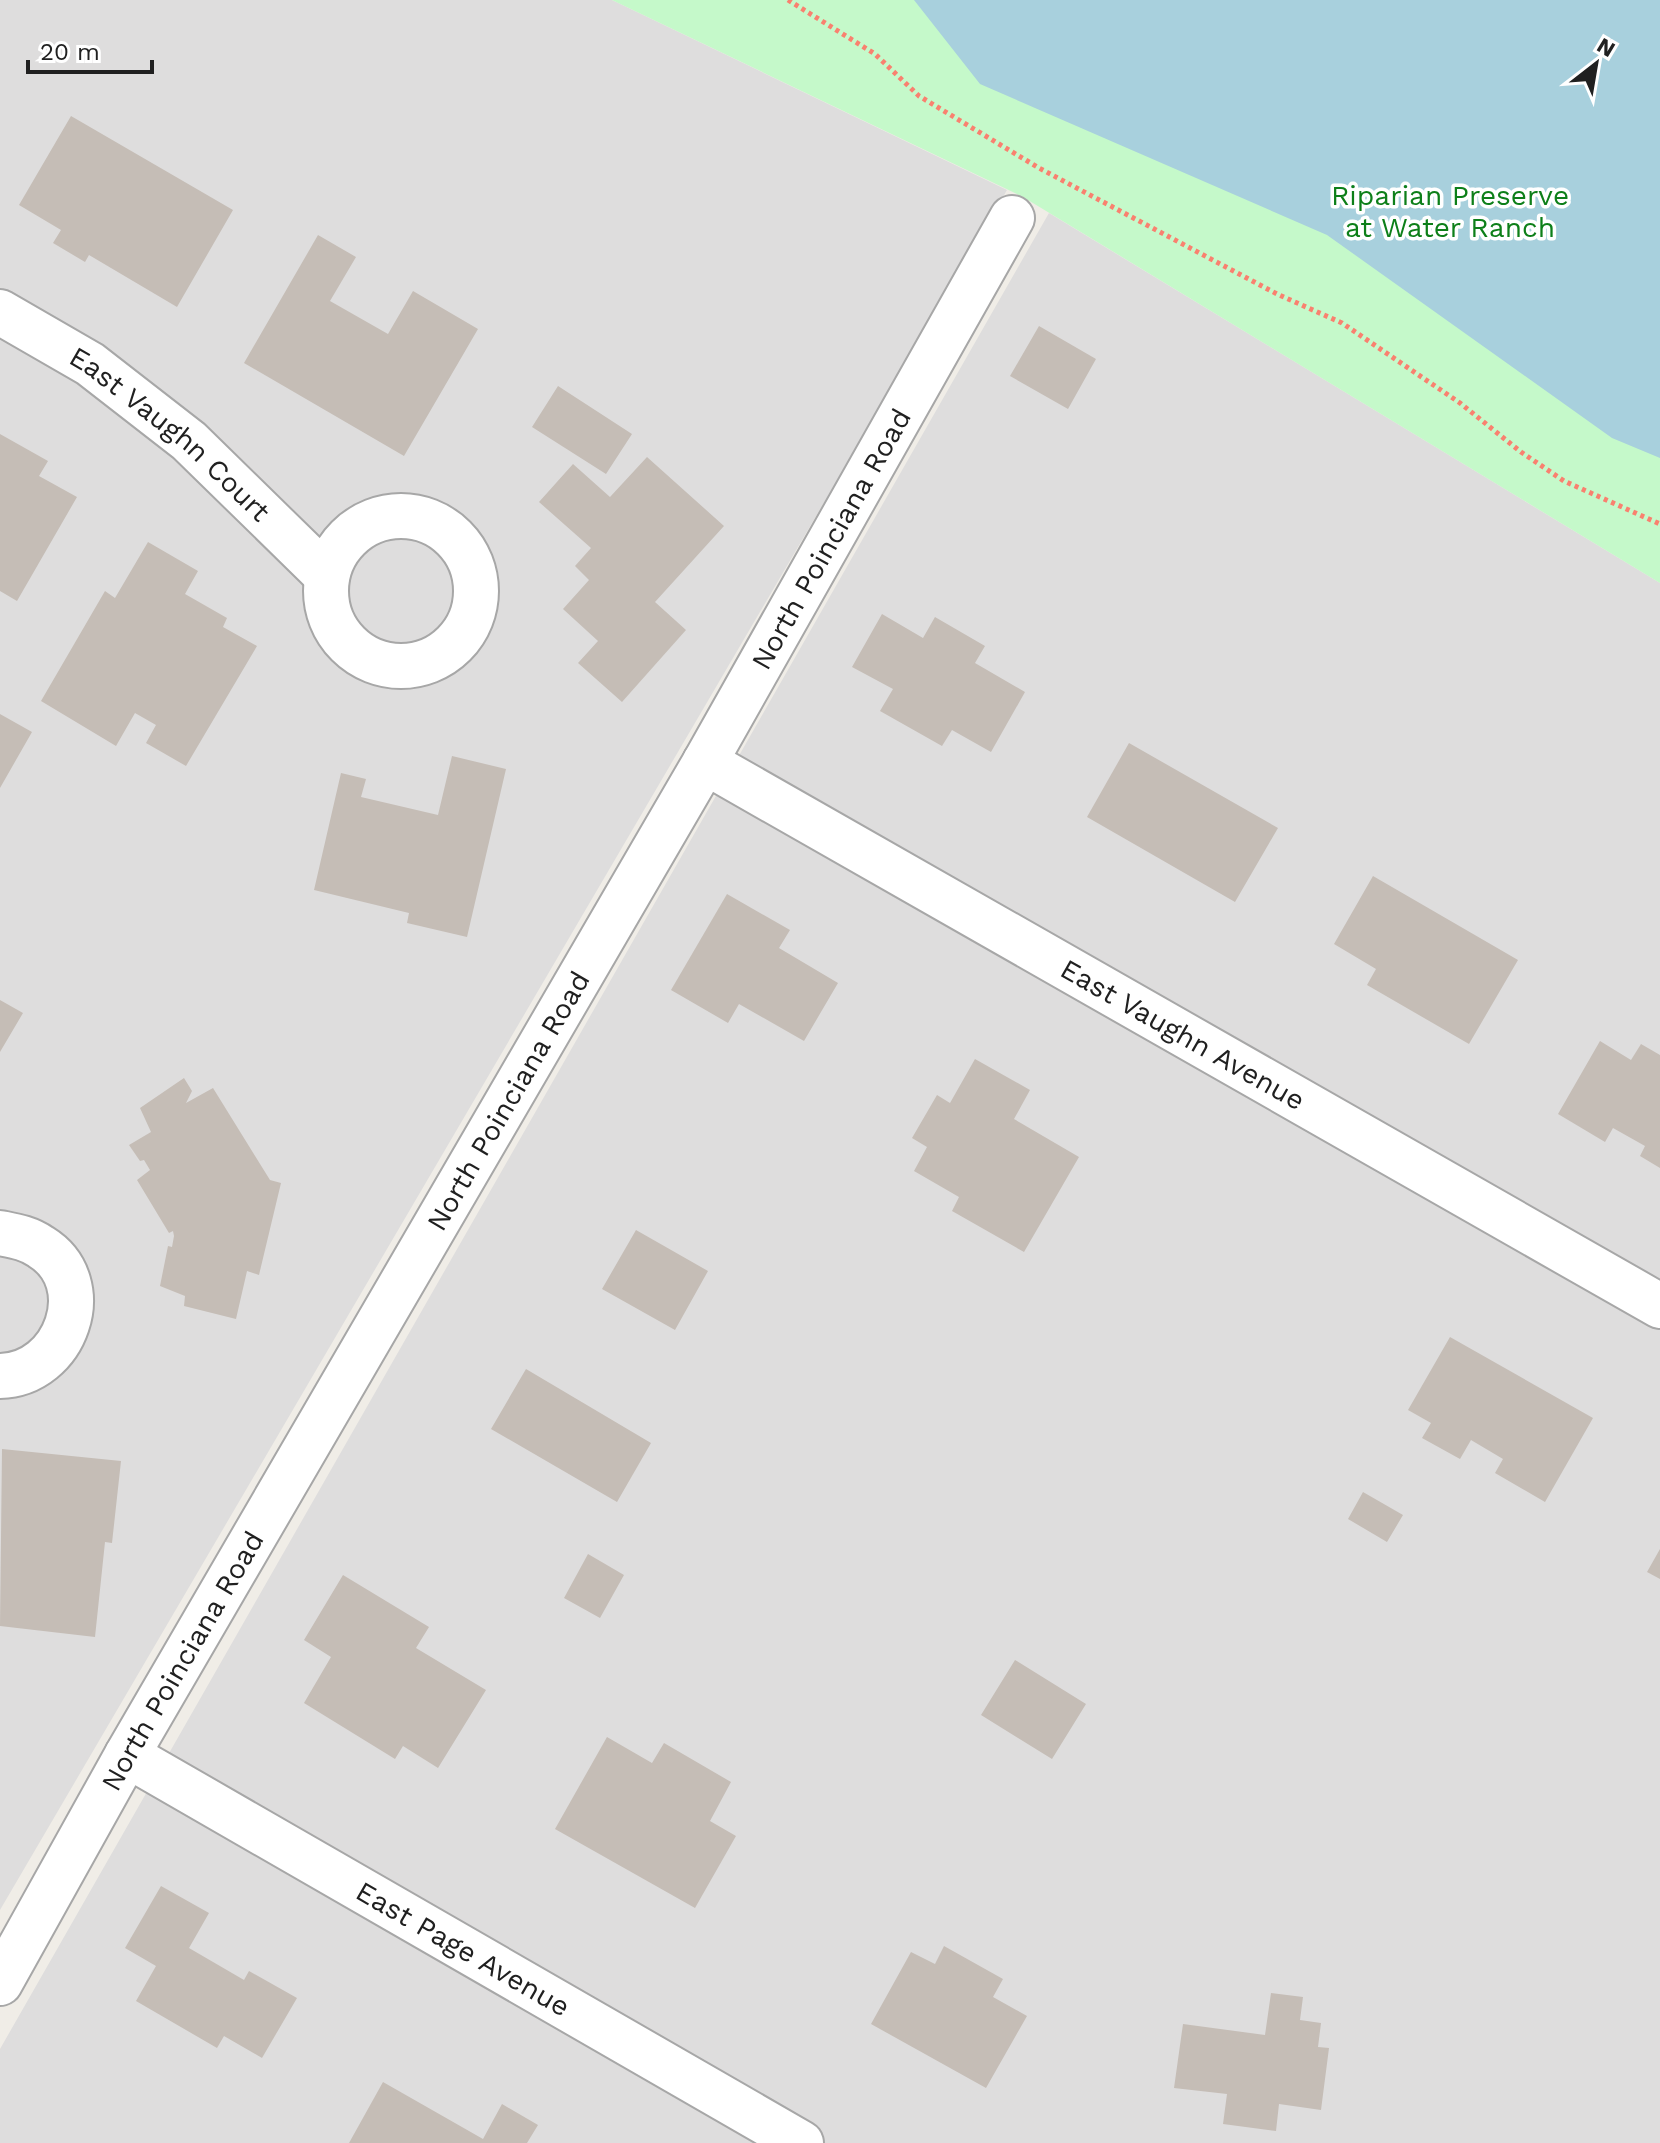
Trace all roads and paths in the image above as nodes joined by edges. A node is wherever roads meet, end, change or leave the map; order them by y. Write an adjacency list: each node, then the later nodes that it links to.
1 (788, 0): 4 (path)
2 (1012, 218): 6 (street, North Poinciana Road)
3 (0, 312): 5 (street, East Vaughn Court)
4 (1660, 524)
5 (327, 576)
6 (705, 762): 8 (street, East Vaughn Avenue); 10 (street, North Poinciana Road)
7 (0, 1233): 9 (street)
8 (1660, 1306)
9 (0, 1376)
10 (127, 1755): 11 (street, North Poinciana Road); 12 (street, East Page Avenue)
11 (0, 1983)
12 (801, 2143)

